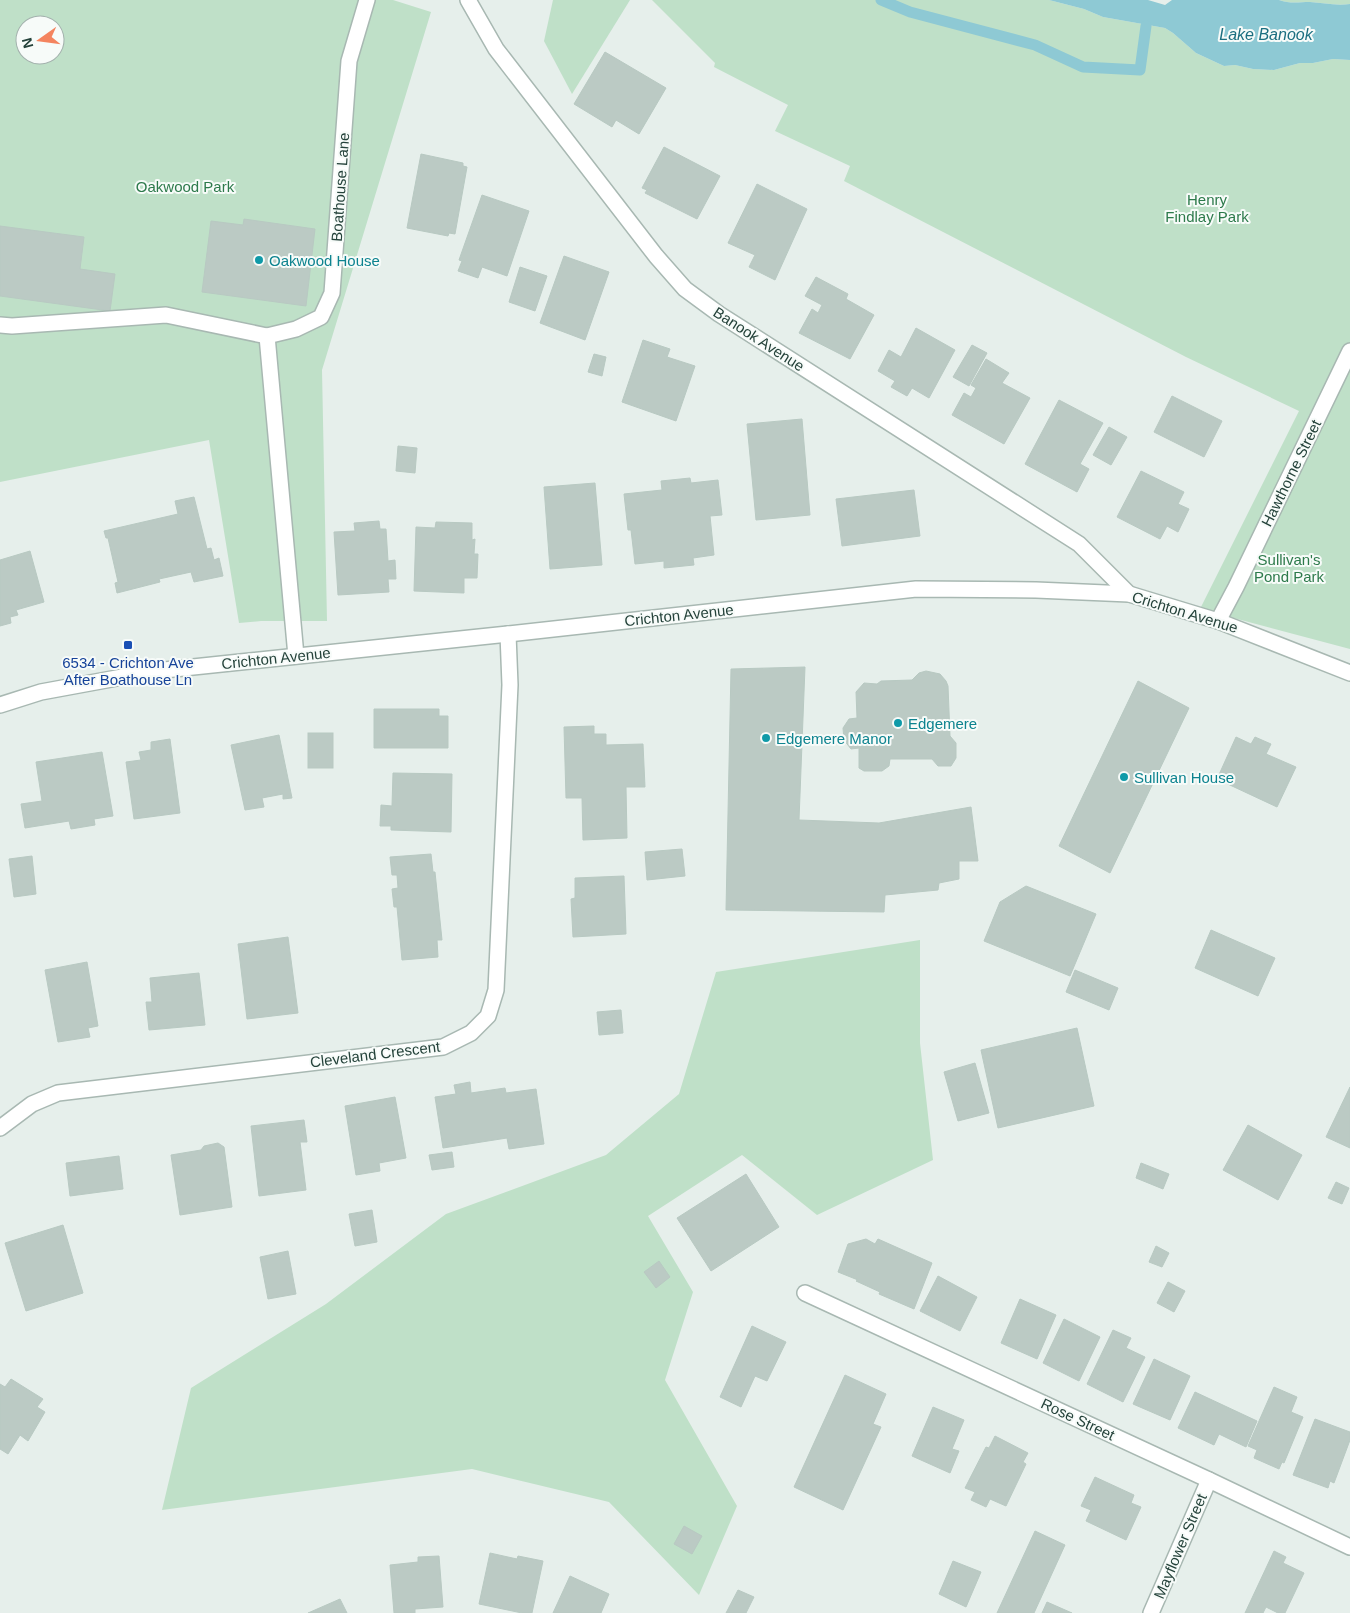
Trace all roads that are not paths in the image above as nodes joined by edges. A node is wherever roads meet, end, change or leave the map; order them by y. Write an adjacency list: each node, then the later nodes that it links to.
1 (367, 0): 4 (street, Boathouse Lane)
2 (468, 0): 6 (street, Banook Avenue)
3 (0, 325): 4 (street, Boathouse Lane)
4 (267, 336): 9 (street)
5 (1350, 351): 7 (street, Hawthorne Street)
6 (1129, 594): 7 (street, Crichton Avenue); 8 (street, Crichton Avenue)
7 (1218, 621): 10 (street, Crichton Avenue)
8 (508, 634): 9 (street, Crichton Avenue); 12 (street, Cleveland Crescent)
9 (296, 656): 11 (street, Crichton Avenue)
10 (1350, 673)
11 (0, 705)
12 (0, 1128)
13 (805, 1293): 14 (street, Rose Street)
14 (1209, 1480): 15 (street, Rose Street); 16 (street, Mayflower Street)
15 (1350, 1547)
16 (1151, 1613)

